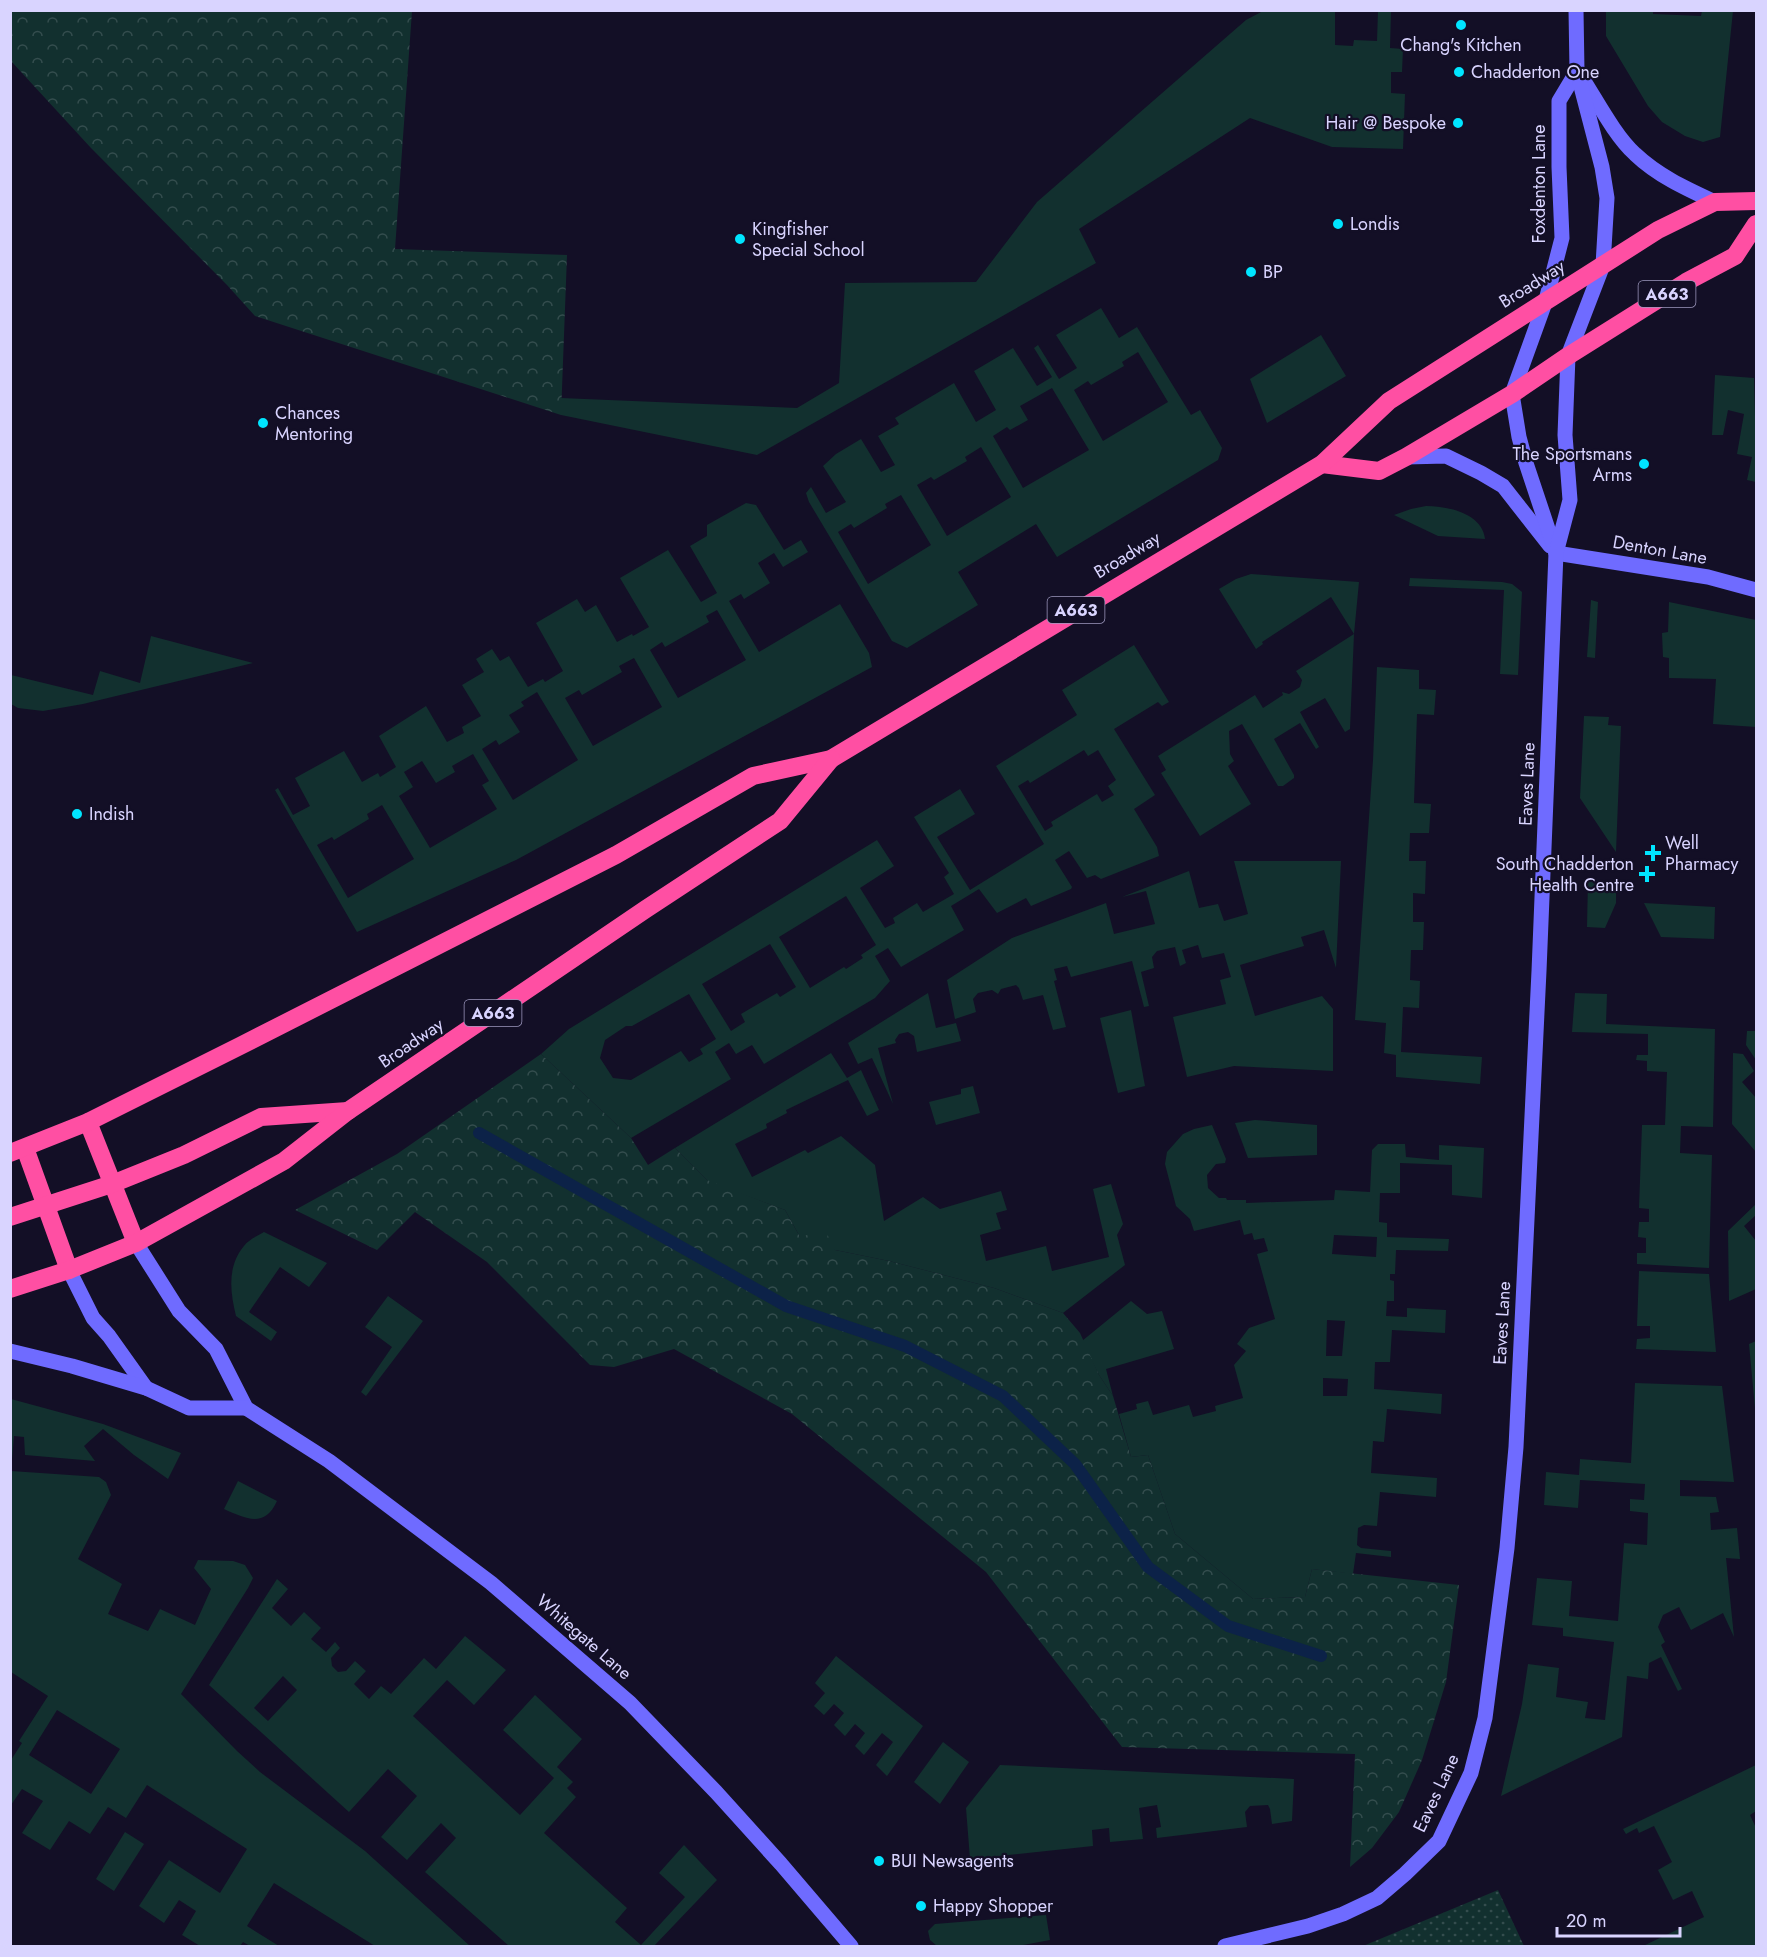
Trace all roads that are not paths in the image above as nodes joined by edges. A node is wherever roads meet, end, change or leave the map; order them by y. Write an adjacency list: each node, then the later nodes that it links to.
1 (1576, 10): 2 (main road)
2 (1577, 71): 4 (main road); 6 (main road); 7 (main road, Foxdenton Lane)
3 (1756, 201): 4 (highway, Broadway / A663)
4 (1715, 202): 6 (highway, Broadway / A663)
5 (1756, 224): 8 (highway, A663)
6 (1603, 265): 7 (highway, Broadway / A663); 8 (main road, Eaves Lane)
7 (1546, 300): 9 (main road, Foxdenton Lane); 11 (highway, Broadway / A663)
8 (1568, 356): 9 (highway, A663); 12 (main road, Eaves Lane)
9 (1512, 394): 10 (highway, A663); 12 (main road, Eaves Lane)
10 (1406, 457): 11 (highway, A663); 12 (main road)
11 (1322, 464): 14 (highway, Broadway / A663)
12 (1556, 553): 13 (main road, Denton Lane); 28 (main road, Eaves Lane)
13 (1756, 590)
14 (831, 759): 15 (highway, Broadway / A663); 16 (highway, Broadway / A663)
15 (348, 1111): 18 (highway); 21 (highway, Broadway / A663)
16 (88, 1122): 17 (highway, Broadway / A663); 18 (highway)
17 (18, 1150): 19 (highway)
18 (112, 1184): 19 (highway); 21 (highway)
19 (45, 1207): 20 (highway); 22 (highway)
20 (10, 1217)
21 (136, 1243): 22 (highway, Broadway / A663); 26 (main road)
22 (69, 1270): 23 (highway, Broadway / A663); 25 (main road)
23 (10, 1288)
24 (10, 1351): 25 (main road)
25 (146, 1388): 26 (main road)
26 (246, 1408): 27 (main road, Whitegate Lane)
27 (851, 1947)
28 (1226, 1947)

